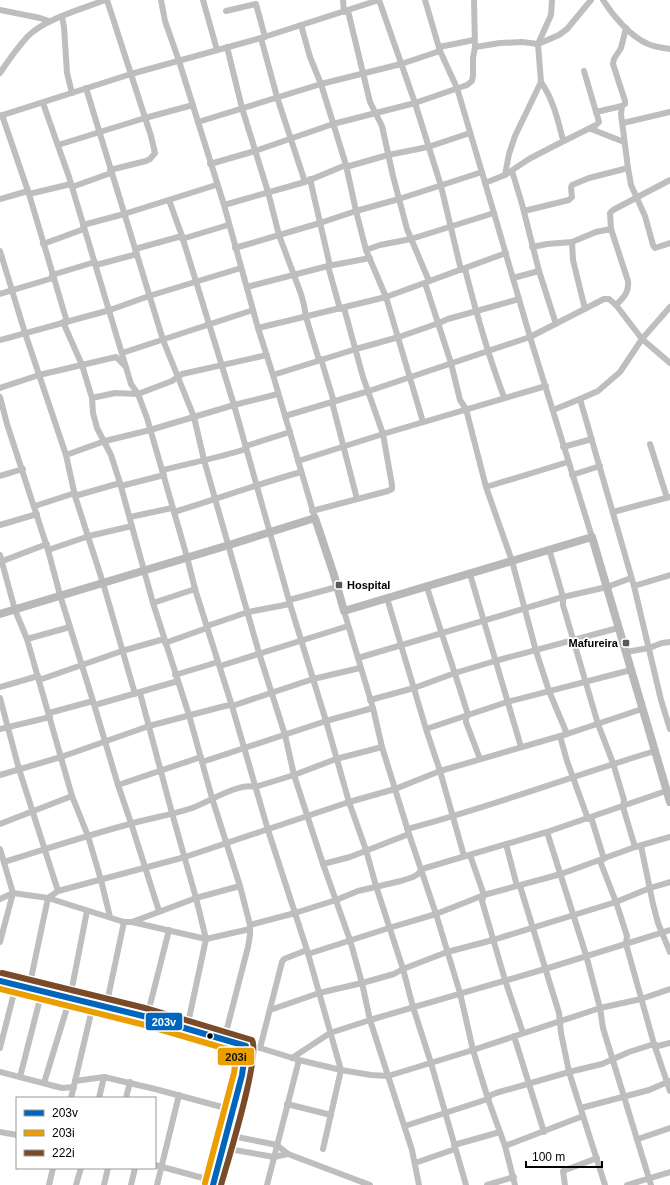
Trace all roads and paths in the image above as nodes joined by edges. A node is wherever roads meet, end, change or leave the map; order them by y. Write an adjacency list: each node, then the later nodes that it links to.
1 (106, 0): 15 (street); 32 (street)
2 (161, 0): 27 (street)
3 (203, 0): 26 (street)
4 (343, 0): 14 (street)
5 (379, 0): 14 (street); 28 (street)
6 (425, 0): 24 (street)
7 (474, 0): 20 (street)
8 (552, 0): 21 (street)
9 (591, 0): 21 (street)
10 (603, 0): 18 (street)
11 (254, 2): 13 (street); 19 (street)
12 (0, 10): 16 (street)
13 (226, 11)
14 (346, 12): 17 (street); 31 (street)
15 (62, 16): 16 (street); 37 (street)
16 (49, 21): 30 (street)
17 (301, 25): 19 (street); 34 (street)
18 (626, 28): 25 (street); 42 (street)
19 (263, 37): 22 (street); 38 (street)
20 (474, 40): 23 (street); 24 (street)
21 (538, 44): 23 (street); 33 (street)
22 (227, 47): 26 (street); 43 (street)
23 (475, 47): 36 (street)
24 (440, 49): 28 (street); 36 (street)
25 (670, 49)
26 (217, 50): 27 (street)
27 (179, 61): 32 (street); 41 (street)
28 (401, 64): 31 (street); 40 (street)
29 (584, 71): 44 (street)
30 (0, 73)
31 (363, 73): 34 (street); 46 (street)
32 (131, 74): 35 (street); 48 (street)
33 (541, 82): 56 (street); 68 (street)
34 (320, 84): 38 (street); 51 (street)
35 (86, 88): 37 (street); 53 (street)
36 (457, 88): 40 (street); 54 (street)
37 (72, 93): 39 (street)
38 (277, 98): 43 (street); 55 (street)
39 (43, 103): 47 (street); 58 (street)
40 (416, 103): 46 (street); 59 (street)
41 (193, 105): 48 (street); 49 (street)
42 (622, 106): 44 (street); 50 (street)
43 (242, 108): 49 (street); 60 (street)
44 (596, 112): 52 (street)
45 (670, 112): 50 (street)
46 (375, 113): 51 (street); 61 (street)
47 (1, 116): 76 (street)
48 (145, 118): 53 (street); 65 (street)
49 (198, 122): 62 (street)
50 (623, 123): 57 (street)
51 (333, 124): 55 (street); 63 (street)
52 (591, 129): 56 (street); 57 (street)
53 (100, 132): 58 (street); 65 (street)
54 (470, 133): 59 (street); 67 (street)
55 (291, 138): 60 (street); 69 (street)
56 (563, 140): 66 (street)
57 (624, 142): 64 (street)
58 (58, 145): 72 (street)
59 (428, 147): 61 (street); 74 (street)
60 (255, 151): 62 (street); 75 (street)
61 (388, 155): 63 (street); 79 (street)
62 (210, 164): 73 (street)
63 (346, 166): 69 (street); 82 (street)
64 (628, 168): 77 (street); 83 (street)
65 (111, 171): 72 (street); 85 (street)
66 (512, 171): 68 (street); 83 (street)
67 (482, 172): 71 (street); 74 (street)
68 (505, 175): 71 (street)
69 (308, 180): 75 (street); 86 (street)
70 (670, 180): 77 (street)
71 (485, 183): 84 (street)
72 (72, 185): 76 (street); 88 (street)
73 (216, 185): 80 (street); 81 (street)
74 (441, 186): 79 (street); 89 (street)
75 (268, 192): 81 (street); 91 (street)
76 (28, 193): 78 (street); 96 (street)
77 (636, 198): 90 (street); 95 (street)
78 (0, 199)
79 (399, 199): 82 (street); 93 (street)
80 (169, 200): 85 (street); 92 (street)
81 (224, 206): 87 (street)
82 (356, 210): 86 (street); 99 (street)
83 (524, 211): 97 (street)
84 (494, 213): 89 (street); 102 (street)
85 (124, 214): 88 (street); 101 (street)
86 (320, 223): 91 (street); 105 (street)
87 (228, 225): 92 (street); 98 (street)
88 (84, 227): 96 (street); 104 (street)
89 (450, 227): 93 (street); 107 (street)
90 (611, 229): 94 (street); 120 (street)
91 (279, 235): 98 (street); 109 (street)
92 (182, 237): 101 (street); 112 (street)
93 (412, 239): 99 (street); 113 (street)
94 (572, 242): 97 (street); 123 (street)
95 (670, 243)
96 (43, 244): 110 (street)
97 (532, 247): 108 (street)
98 (235, 248): 106 (street)
99 (366, 250): 103 (street)
100 (0, 251): 115 (street)
101 (136, 252): 104 (street); 117 (street)
102 (506, 253): 107 (street); 111 (street)
103 (370, 258): 105 (street); 118 (street)
104 (95, 264): 110 (street); 124 (street)
105 (329, 266): 109 (street); 121 (street)
106 (241, 268): 112 (street); 114 (street)
107 (463, 269): 113 (street); 126 (street)
108 (539, 270): 111 (street); 131 (street)
109 (294, 275): 114 (street); 127 (street)
110 (52, 276): 115 (street); 128 (street)
111 (513, 278): 119 (street)
112 (196, 281): 117 (street); 130 (street)
113 (427, 282): 118 (street); 129 (street)
114 (247, 288): 125 (street)
115 (13, 290): 116 (street); 133 (street)
116 (0, 294)
117 (149, 296): 124 (street); 137 (street)
118 (386, 297): 121 (street); 135 (street)
119 (519, 299): 126 (street); 134 (street)
120 (616, 305): 123 (street); 138 (street)
121 (342, 308): 127 (street); 139 (street)
122 (670, 308): 138 (street)
123 (585, 309): 131 (street)
124 (110, 310): 128 (street); 141 (street)
125 (253, 310): 130 (street); 132 (street)
126 (475, 311): 129 (street); 140 (street)
127 (306, 317): 132 (street); 143 (street)
128 (65, 322): 133 (street); 146 (street)
129 (439, 323): 135 (street); 144 (street)
130 (209, 324): 137 (street); 147 (street)
131 (556, 324): 134 (street)
132 (258, 328): 142 (street)
133 (25, 333): 136 (street); 150 (street)
134 (530, 337): 140 (street); 153 (street)
135 (399, 338): 139 (street); 152 (street)
136 (0, 340)
137 (163, 340): 141 (street); 151 (street)
138 (642, 340): 145 (street); 161 (street)
139 (356, 349): 143 (street); 155 (street)
140 (488, 352): 144 (street); 159 (street)
141 (122, 353): 148 (street)
142 (267, 355): 147 (street); 149 (street)
143 (320, 359): 149 (street); 162 (street)
144 (451, 363): 152 (street); 164 (street)
145 (670, 363)
146 (82, 365): 148 (street); 150 (street); 160 (street)
147 (222, 366): 151 (street); 163 (street)
148 (126, 367): 156 (street)
149 (273, 374): 157 (street)
150 (39, 376): 154 (street); 180 (street)
151 (178, 376): 156 (street); 166 (street)
152 (410, 376): 155 (street); 168 (street)
153 (546, 386): 159 (street); 165 (street)
154 (0, 388)
155 (368, 391): 162 (street); 173 (street)
156 (138, 394): 160 (street); 171 (street)
157 (278, 394): 163 (street); 167 (street)
158 (0, 397): 169 (street)
159 (504, 397): 164 (street)
160 (92, 398): 175 (street)
161 (580, 400): 165 (street); 174 (street)
162 (333, 402): 167 (street); 178 (street)
163 (234, 405): 166 (street); 177 (street)
164 (466, 409): 168 (street); 192 (street)
165 (553, 410): 179 (street)
166 (194, 416): 171 (street); 181 (street)
167 (285, 416): 172 (street)
168 (423, 422): 173 (street)
169 (7, 424): 170 (street); 185 (street)
170 (0, 427)
171 (150, 430): 175 (street); 187 (street)
172 (290, 432): 177 (street); 182 (street)
173 (383, 434): 178 (street); 196 (street)
174 (592, 439): 179 (street); 184 (street)
175 (105, 441): 180 (street); 190 (street)
176 (650, 444): 194 (street)
177 (246, 446): 181 (street); 191 (street)
178 (344, 446): 182 (street); 196 (street)
179 (563, 447): 183 (street)
180 (66, 455): 193 (street)
181 (204, 460): 187 (street); 195 (street)
182 (298, 461): 186 (street)
183 (568, 462): 188 (street); 192 (street)
184 (600, 466): 188 (street); 199 (street)
185 (23, 469): 189 (street); 197 (street)
186 (301, 472): 191 (street); 201 (street)
187 (163, 473): 190 (street); 198 (street)
188 (572, 475): 207 (street)
189 (0, 476)
190 (121, 485): 193 (street); 202 (street)
191 (256, 485): 195 (street); 205 (street)
192 (486, 487): 213 (street)
193 (75, 494): 197 (street); 206 (street)
194 (669, 498): 199 (street)
195 (216, 499): 198 (street); 208 (street)
196 (357, 499): 201 (street)
197 (35, 506): 200 (street)
198 (173, 510): 202 (street); 211 (street)
199 (613, 512): 217 (street)
200 (37, 514): 203 (street); 209 (street)
201 (314, 514): 205 (street); 220 (street)
202 (130, 518): 204 (street)
203 (0, 525)
204 (132, 526): 206 (street); 214 (street)
205 (270, 532): 208 (street); 227 (street)
206 (89, 536): 209 (street); 218 (street)
207 (592, 537): 210 (street); 222 (street)
208 (229, 545): 211 (street); 232 (street)
209 (48, 547): 212 (street); 224 (street)
210 (549, 549): 213 (street); 225 (street)
211 (187, 557): 214 (street); 223 (street)
212 (1, 560): 230 (street)
213 (512, 561): 215 (street); 229 (street)
214 (144, 570): 218 (street); 228 (street)
215 (470, 574): 221 (street); 234 (street)
216 (670, 575): 219 (street)
217 (631, 578): 219 (street); 222 (street)
218 (103, 583): 224 (street); 247 (street)
219 (634, 586): 246 (street)
220 (337, 587): 227 (street); 231 (street)
221 (427, 587): 226 (street); 239 (street)
222 (606, 587): 225 (street); 238 (street)
223 (195, 590): 228 (street); 237 (street)
224 (60, 595): 230 (street); 236 (street)
225 (563, 597): 229 (street); 243 (street)
226 (386, 598): 231 (street); 245 (street)
227 (290, 602): 232 (street); 241 (street)
228 (153, 603): 242 (street)
229 (524, 609): 234 (street); 248 (street)
230 (15, 610): 233 (street); 240 (street)
231 (344, 611): 235 (street)
232 (248, 612): 237 (street); 250 (street)
233 (0, 614)
234 (483, 622): 239 (street); 252 (street)
235 (348, 626): 241 (street); 251 (street)
236 (70, 627): 240 (street); 254 (street)
237 (207, 627): 242 (street); 253 (street)
238 (618, 628): 243 (street); 249 (street)
239 (441, 634): 245 (street); 257 (street)
240 (27, 639): 258 (street)
241 (301, 640): 250 (street); 260 (street)
242 (165, 641): 247 (street); 259 (street)
243 (574, 641): 248 (street); 261 (street)
244 (670, 642): 246 (street)
245 (401, 646): 251 (street); 263 (street)
246 (649, 648): 249 (street); 283 (street)
247 (122, 651): 254 (street); 265 (street)
248 (536, 651): 252 (street); 264 (street)
249 (626, 652): 256 (street)
250 (259, 653): 253 (street); 266 (street)
251 (358, 658): 255 (street)
252 (495, 661): 257 (street); 269 (street)
253 (219, 664): 259 (street); 271 (street)
254 (81, 665): 258 (street); 270 (street)
255 (360, 668): 260 (street); 268 (street)
256 (631, 670): 261 (street); 273 (street)
257 (456, 673): 263 (street); 276 (street)
258 (38, 678): 262 (street); 274 (street)
259 (177, 678): 265 (street); 275 (street)
260 (313, 679): 266 (street); 277 (street)
261 (587, 682): 264 (street); 278 (street)
262 (0, 688)
263 (414, 688): 268 (street); 282 (street)
264 (549, 691): 269 (street); 285 (street)
265 (138, 693): 270 (street); 279 (street)
266 (271, 693): 271 (street); 284 (street)
267 (0, 698): 280 (street)
268 (370, 700): 272 (street)
269 (507, 702): 276 (street); 288 (street)
270 (94, 703): 274 (street); 286 (street)
271 (232, 706): 275 (street); 289 (street)
272 (373, 708): 277 (street); 287 (street)
273 (642, 709): 278 (street); 290 (street)
274 (50, 715): 280 (street); 291 (street)
275 (189, 715): 279 (street); 293 (street)
276 (468, 715): 282 (street); 294 (street)
277 (326, 721): 284 (street); 292 (street)
278 (598, 724): 285 (street); 295 (street)
279 (149, 726): 286 (street); 297 (street)
280 (9, 728): 281 (street); 296 (street)
281 (0, 729)
282 (426, 729): 298 (street)
283 (670, 729)
284 (285, 735): 289 (street); 300 (street)
285 (563, 735): 288 (street); 301 (street)
286 (105, 740): 291 (street); 302 (street)
287 (382, 747): 292 (street); 304 (street)
288 (521, 747): 294 (street)
289 (244, 748): 293 (street); 303 (street)
290 (655, 751): 295 (street); 305 (street)
291 (61, 756): 296 (street); 306 (street)
292 (336, 759): 300 (street); 308 (street)
293 (201, 760): 297 (street); 307 (street)
294 (480, 760): 298 (street)
295 (613, 764): 301 (street); 310 (street)
296 (19, 769): 299 (street); 311 (street)
297 (161, 770): 302 (street); 312 (street)
298 (440, 771): 304 (street); 314 (street)
299 (0, 775)
300 (294, 775): 303 (street); 313 (street)
301 (572, 777): 314 (street); 315 (street)
302 (118, 785): 316 (street)
303 (255, 787): 307 (street); 318 (street)
304 (396, 789): 308 (street); 319 (street)
305 (666, 791): 309 (street); 310 (street)
306 (72, 796): 311 (street); 321 (street)
307 (212, 798): 312 (street); 323 (street)
308 (349, 802): 313 (street); 328 (street)
309 (670, 802)
310 (623, 807): 315 (street); 325 (street)
311 (33, 811): 317 (street); 327 (street)
312 (172, 813): 316 (street); 329 (street)
313 (308, 815): 318 (street); 333 (street)
314 (452, 817): 319 (street); 330 (street)
315 (590, 818): 320 (street); 331 (street)
316 (131, 823): 321 (street); 334 (street)
317 (0, 824)
318 (268, 830): 323 (street); 353 (street)
319 (408, 831): 328 (street); 335 (street)
320 (547, 832): 324 (street); 336 (street)
321 (88, 836): 327 (street); 337 (street)
322 (670, 837): 325 (street)
323 (226, 843): 329 (street); 339 (street)
324 (506, 844): 330 (street); 341 (street)
325 (638, 847): 331 (street); 342 (street)
326 (0, 849): 332 (street)
327 (45, 849): 332 (street); 343 (street)
328 (366, 850): 333 (street); 340 (street)
329 (185, 856): 334 (street); 347 (street)
330 (467, 856): 335 (street); 345 (street)
331 (602, 860): 336 (street); 350 (street)
332 (4, 862): 344 (street)
333 (323, 864): 349 (street)
334 (145, 867): 337 (street); 352 (street)
335 (422, 869): 340 (street); 354 (street)
336 (561, 874): 341 (street); 355 (street)
337 (102, 880): 343 (street); 356 (street)
338 (670, 882): 342 (street)
339 (240, 886): 347 (street); 359 (street)
340 (376, 886): 349 (street); 360 (street)
341 (518, 886): 345 (street); 361 (street)
342 (650, 888): 350 (street); 364 (street)
343 (58, 891): 346 (street)
344 (13, 893): 346 (street); 348 (street); 368 (street)
345 (484, 895): 354 (street); 367 (street)
346 (48, 898): 351 (street); 380 (street)
347 (196, 898): 352 (street); 365 (street)
348 (0, 899)
349 (336, 900): 353 (street); 366 (street)
350 (616, 902): 355 (street); 369 (street)
351 (87, 911): 356 (street); 385 (street)
352 (159, 911): 358 (street)
353 (295, 913): 359 (street); 370 (street)
354 (436, 914): 360 (street); 371 (street)
355 (573, 915): 361 (street); 373 (street)
356 (110, 917): 357 (street)
357 (124, 922): 358 (street); 388 (street)
358 (132, 922): 362 (street)
359 (250, 927): 365 (street); 399 (street)
360 (389, 928): 366 (street); 375 (street)
361 (532, 928): 367 (street); 374 (street)
362 (169, 930): 365 (street); 392 (street)
363 (670, 930): 364 (street)
364 (663, 932): 369 (street); 372 (street)
365 (206, 939): 395 (street)
366 (350, 940): 370 (street); 378 (street)
367 (493, 940): 371 (street); 376 (street)
368 (0, 942)
369 (626, 944): 373 (street); 386 (street)
370 (308, 952): 383 (street); 391 (street)
371 (447, 952): 375 (street); 384 (street)
372 (670, 952)
373 (586, 955): 374 (street); 390 (street)
374 (545, 968): 376 (street); 394 (street)
375 (403, 969): 378 (street); 389 (street)
376 (505, 980): 384 (street); 397 (street)
377 (0, 981): 379 (street)
378 (362, 983): 383 (street); 393 (street)
379 (16, 985): 380 (street); 403 (street)
380 (29, 988): 382 (street)
381 (670, 989): 386 (street)
382 (42, 991): 385 (street); 414 (street)
383 (319, 993): 391 (street); 396 (street)
384 (460, 993): 389 (street); 405 (street)
385 (70, 998): 387 (street); 418 (street)
386 (641, 999): 390 (street); 401 (street)
387 (93, 1005): 388 (street); 420 (street)
388 (106, 1007): 392 (street)
389 (413, 1007): 393 (street); 409 (street)
390 (600, 1008): 394 (street); 407 (street)
391 (270, 1010): 404 (street)
392 (147, 1017): 395 (street)
393 (370, 1020): 396 (street); 413 (street)
394 (559, 1021): 397 (street); 412 (street)
395 (187, 1028): 399 (street)
396 (330, 1033): 406 (street); 410 (street)
397 (523, 1033): 398 (street)
398 (514, 1036): 405 (street); 419 (street)
399 (224, 1040): 402 (street)
400 (670, 1043): 401 (street)
401 (654, 1044): 407 (street); 417 (street)
402 (246, 1046): 404 (street); 430 (street)
403 (0, 1048)
404 (260, 1048): 406 (street)
405 (473, 1050): 409 (street); 427 (street)
406 (292, 1058): 408 (street)
407 (612, 1059): 412 (street); 423 (street)
408 (299, 1060): 410 (street); 428 (street)
409 (431, 1063): 413 (street); 431 (street)
410 (341, 1070): 413 (street); 432 (street)
411 (0, 1072): 414 (street)
412 (569, 1072): 419 (street); 429 (street)
413 (388, 1076): 434 (street)
414 (20, 1077): 418 (street)
415 (104, 1077): 416 (street); 420 (street); 425 (street)
416 (130, 1082): 422 (street); 426 (street)
417 (669, 1082): 421 (street); 423 (street)
418 (44, 1083): 420 (street)
419 (528, 1083): 427 (street); 438 (street)
420 (74, 1084): 424 (street)
421 (670, 1091)
422 (179, 1095): 430 (street); 451 (street)
423 (625, 1096): 429 (street); 441 (street)
424 (71, 1097)
425 (99, 1097)
426 (126, 1097)
427 (488, 1099): 431 (street); 437 (street)
428 (287, 1104): 432 (street); 442 (street)
429 (581, 1108): 433 (street)
430 (233, 1110): 440 (street)
431 (446, 1114): 434 (street); 444 (street)
432 (331, 1115): 446 (street)
433 (584, 1116): 438 (street); 449 (street)
434 (405, 1126): 450 (street)
435 (670, 1128): 441 (street)
436 (0, 1132): 439 (street)
437 (500, 1132): 443 (street); 444 (street)
438 (544, 1132): 443 (street)
439 (16, 1135)
440 (227, 1135): 442 (street); 445 (street)
441 (638, 1139): 458 (street)
442 (277, 1145): 447 (street); 448 (street)
443 (505, 1146): 457 (street)
444 (455, 1147): 450 (street); 468 (street)
445 (223, 1148): 448 (street); 459 (street)
446 (323, 1150)
447 (288, 1154): 448 (street); 466 (street)
448 (274, 1157): 465 (street)
449 (597, 1158): 471 (street); 472 (street)
450 (416, 1162): 467 (street)
451 (158, 1166): 459 (street); 464 (street)
452 (53, 1169): 460 (street)
453 (81, 1169): 461 (street)
454 (108, 1169): 462 (street)
455 (135, 1169): 463 (street)
456 (670, 1172): 458 (street)
457 (514, 1177): 469 (street); 470 (street)
458 (650, 1182): 473 (street)
459 (213, 1183)
460 (49, 1185)
461 (76, 1185)
462 (104, 1185)
463 (131, 1185)
464 (157, 1185)
465 (267, 1185)
466 (370, 1185)
467 (419, 1185)
468 (466, 1185)
469 (487, 1185)
470 (515, 1185)
471 (565, 1185)
472 (605, 1185)
473 (627, 1185)

